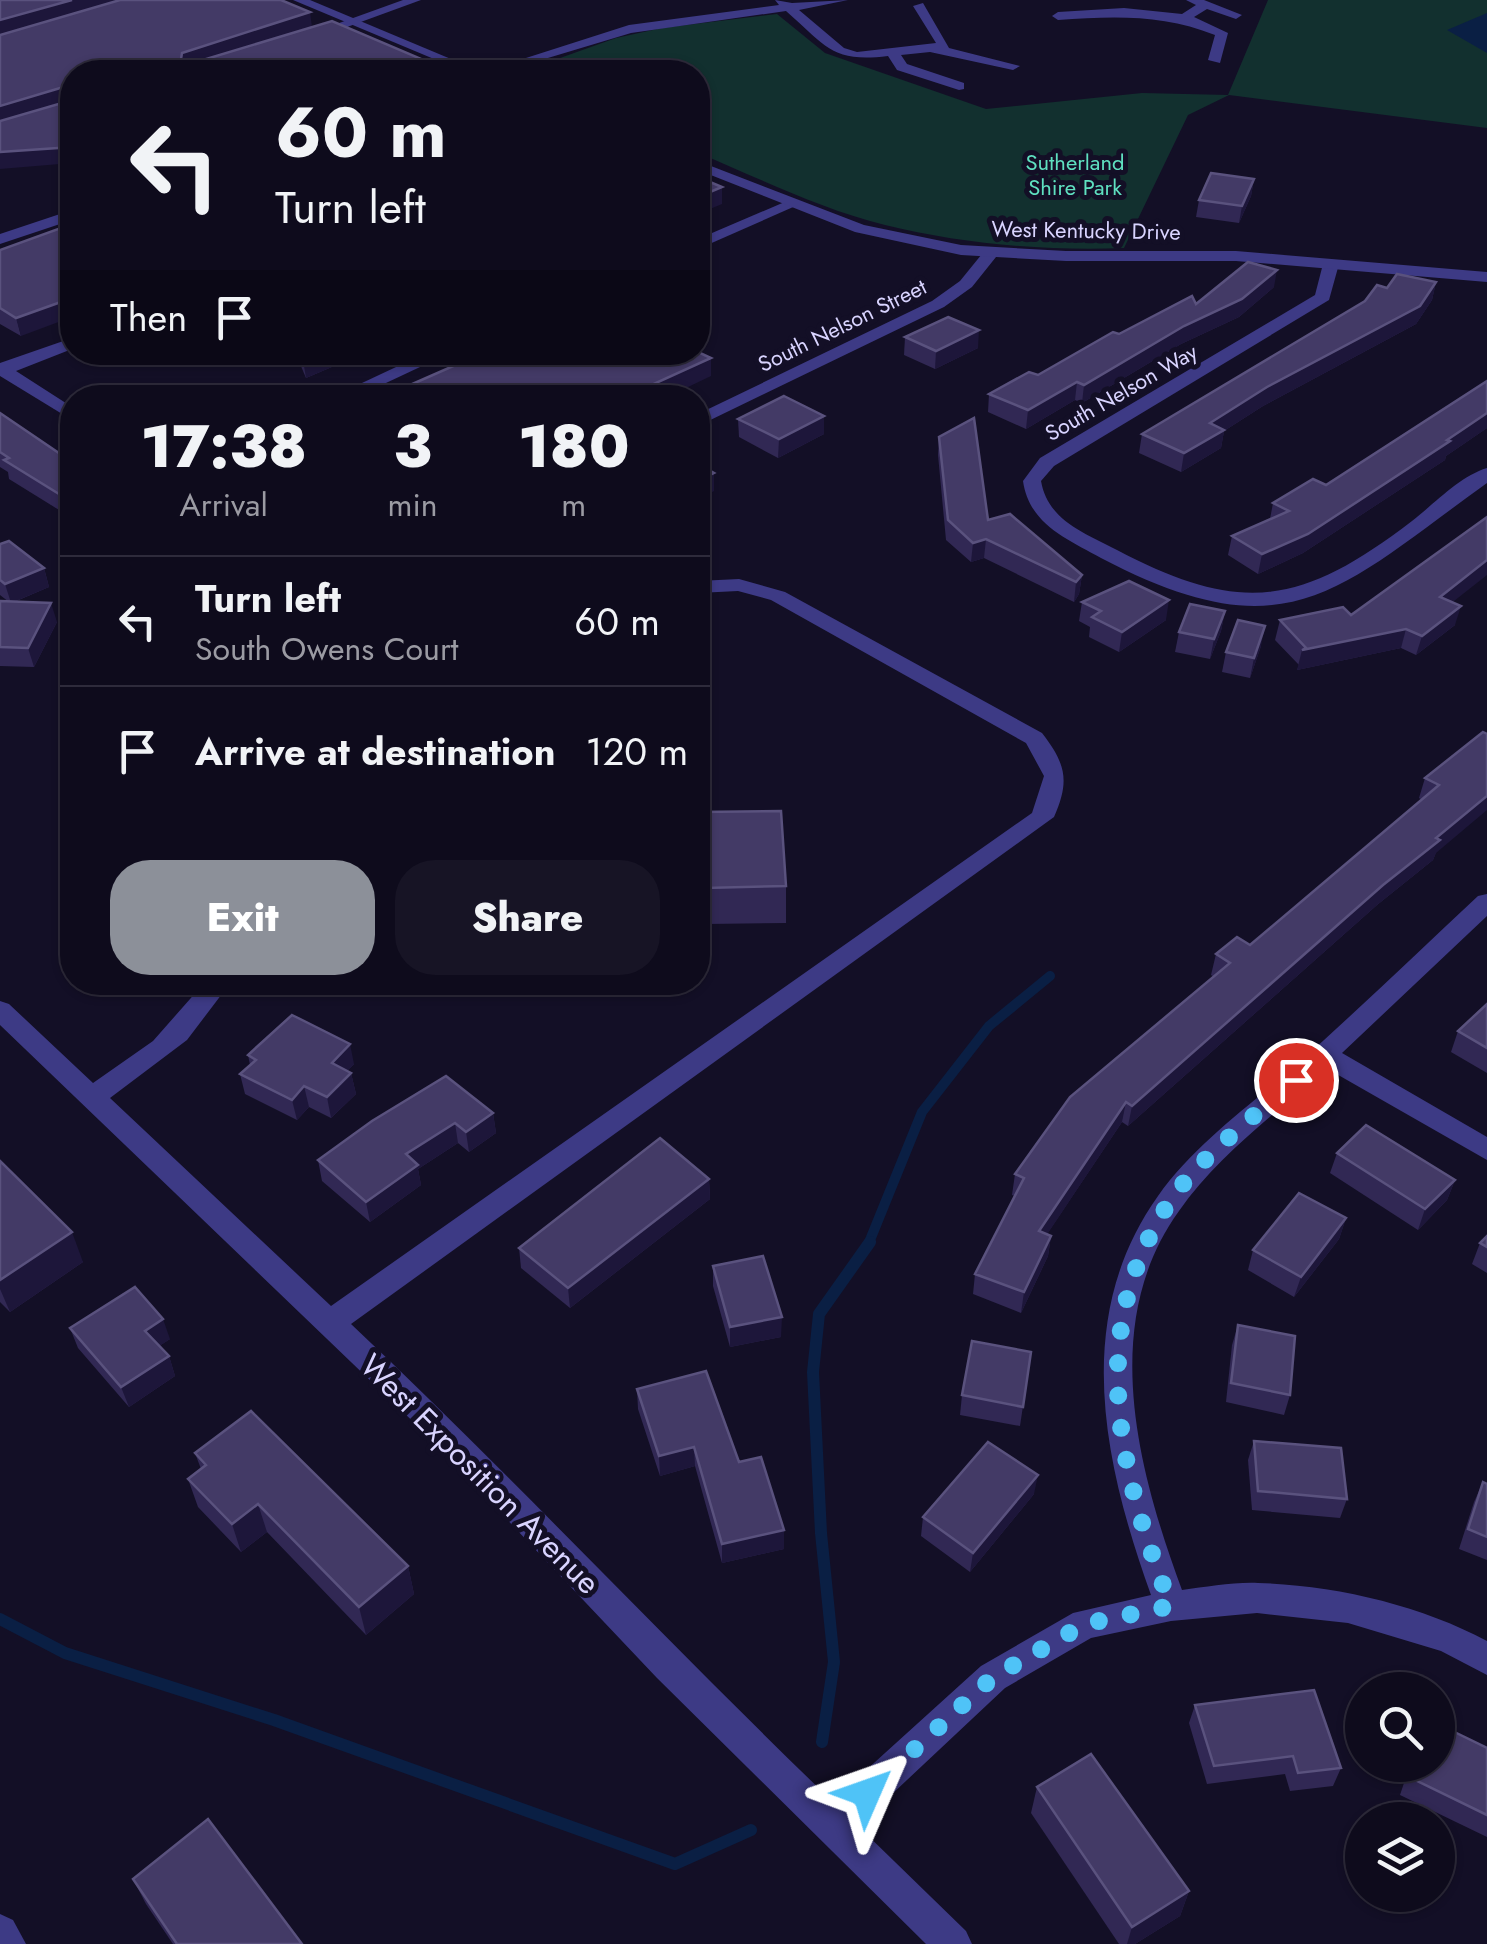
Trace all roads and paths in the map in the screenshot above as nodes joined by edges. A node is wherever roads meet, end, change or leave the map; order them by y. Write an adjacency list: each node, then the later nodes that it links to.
1 (299, 0): 10 (street)
2 (415, 0): 10 (street)
3 (842, 0): 5 (street)
4 (1199, 2): 7 (street); 9 (street)
5 (785, 4): 13 (street); 15 (street)
6 (919, 6): 12 (street)
7 (1236, 15)
8 (1058, 16): 9 (street)
9 (1184, 18): 16 (street)
10 (354, 22): 11 (street); 14 (street)
11 (302, 39)
12 (936, 49): 13 (street); 17 (street)
13 (894, 55): 18 (street)
14 (447, 60)
15 (528, 60)
16 (1215, 60)
17 (1014, 66)
18 (959, 86)
19 (710, 170): 20 (street, West Kentucky Drive)
20 (792, 204): 23 (street); 24 (street, West Kentucky Drive)
21 (60, 219): 22 (street)
22 (0, 239)
23 (710, 239)
24 (992, 252): 25 (street, West Kentucky Drive); 32 (street, South Nelson Street)
25 (1331, 264): 26 (street, West Kentucky Drive); 33 (street, South Nelson Way)
26 (1487, 276)
27 (60, 347): 29 (street)
28 (414, 365): 30 (street)
29 (1, 369): 31 (street)
30 (368, 385)
31 (60, 407)
32 (710, 415)
33 (1487, 474)
34 (710, 586): 41 (street)
35 (1487, 902): 38 (street)
36 (210, 995): 39 (street)
37 (0, 1010): 39 (street, West Exposition Avenue)
38 (1324, 1055): 40 (street); 42 (street)
39 (91, 1097): 41 (street, West Exposition Avenue)
40 (1487, 1150)
41 (329, 1324): 44 (street, West Exposition Avenue)
42 (1171, 1606): 43 (street); 44 (street)
43 (1487, 1659)
44 (830, 1826): 47 (street, West Exposition Avenue)
45 (0, 1933): 46 (street)
46 (7, 1944)
47 (953, 1944)

